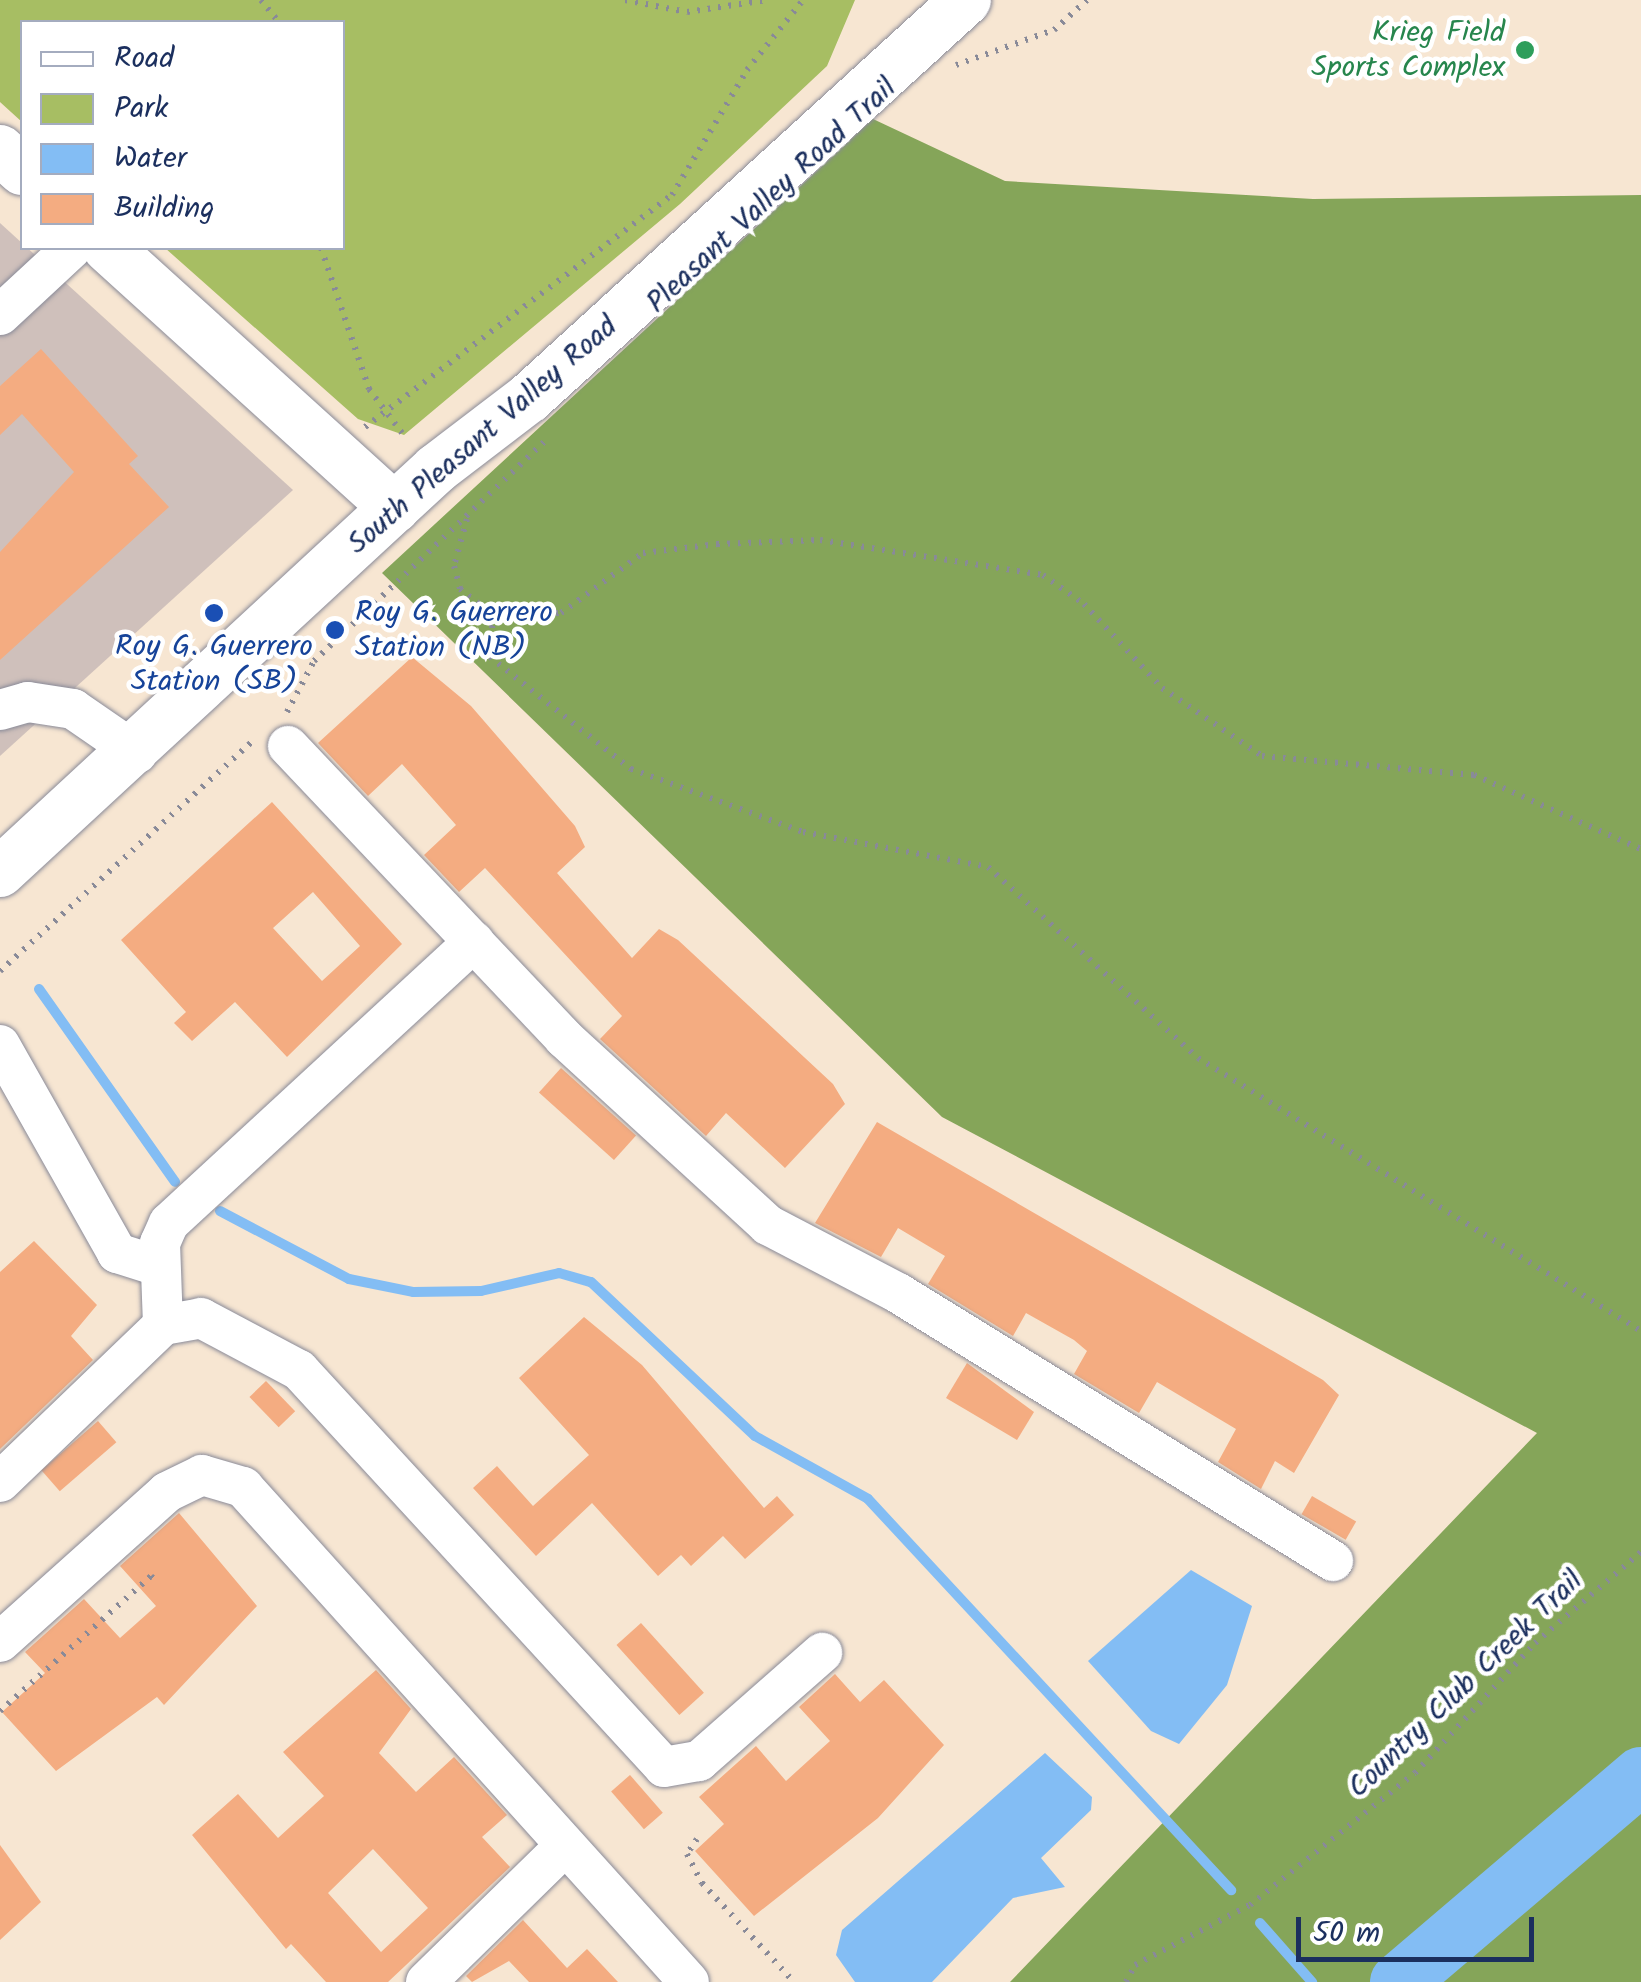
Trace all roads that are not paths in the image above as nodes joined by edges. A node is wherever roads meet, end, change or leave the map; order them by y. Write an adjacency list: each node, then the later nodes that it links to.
1 (966, 0): 7 (main road, South Pleasant Valley Road)
2 (0, 150): 3 (main road)
3 (20, 168)
4 (70, 250): 6 (lane)
5 (110, 250): 7 (main road)
6 (0, 315)
7 (396, 508): 10 (main road, South Pleasant Valley Road)
8 (0, 710): 10 (lane)
9 (278, 734): 12 (lane)
10 (138, 753): 11 (main road, South Pleasant Valley Road)
11 (0, 872)
12 (474, 942): 14 (lane); 17 (lane)
13 (8, 1060): 14 (lane)
14 (158, 1266): 15 (lane)
15 (163, 1325): 16 (lane); 19 (lane)
16 (0, 1482)
17 (1334, 1561)
18 (0, 1642): 20 (lane)
19 (822, 1652)
20 (564, 1846): 21 (lane); 22 (lane)
21 (426, 1982)
22 (689, 1982)

